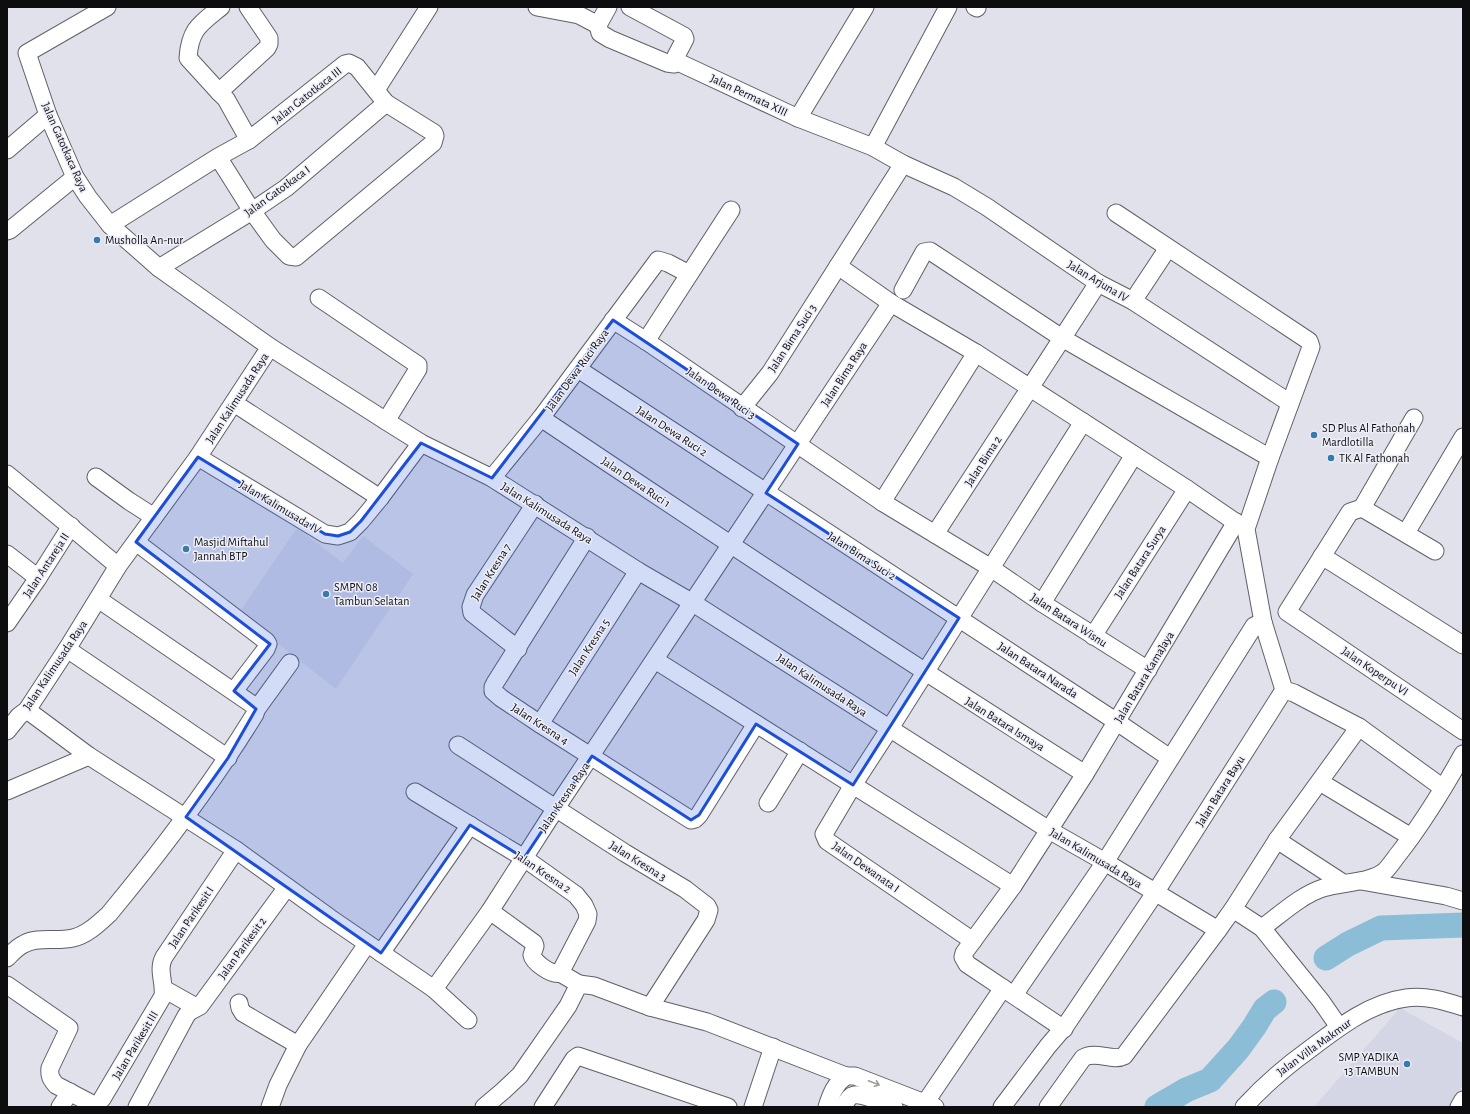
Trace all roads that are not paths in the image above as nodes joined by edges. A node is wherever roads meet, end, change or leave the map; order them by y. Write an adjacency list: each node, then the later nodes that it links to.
1 (221, 7): 12 (street)
2 (248, 7): 12 (street)
3 (429, 7): 13 (street, Jalan Gatotkaca I)
4 (537, 7): 10 (street)
5 (588, 7): 10 (street)
6 (630, 7): 11 (street)
7 (865, 7): 15 (street)
8 (948, 7): 17 (street)
9 (100, 8): 14 (street, Jalan Gatotkaca Raya)
10 (604, 16): 11 (street)
11 (676, 60): 15 (street, Jalan Permata XIII)
12 (219, 92): 16 (street)
13 (381, 96): 16 (street, Jalan Gatotkaca III); 23 (street, Jalan Gatotkaca I); 23 (street, Jalan Gatotkaca III)
14 (48, 115): 18 (street); 21 (street, Jalan Gatotkaca Raya)
15 (798, 118): 17 (street, Jalan Permata XIII)
16 (249, 140): 19 (street, Jalan Gatotkaca III)
17 (874, 147): 20 (street, Jalan Permata XIII)
18 (7, 150)
19 (218, 157): 23 (street); 25 (street, Jalan Gatotkaca III)
20 (903, 164): 28 (street, Jalan Bima Suci 3); 31 (street, Jalan Arjuna IV)
21 (75, 176): 25 (street, Jalan Gatotkaca Raya); 26 (street)
22 (731, 210): 30 (street)
23 (252, 211): 29 (street, Jalan Gatotkaca I)
24 (1116, 213): 27 (street, Jalan Batara KamaJaya)
25 (114, 222): 29 (street, Jalan Gatotkaca Raya)
26 (7, 231)
27 (1168, 248): 34 (street); 44 (street, Jalan Batara KamaJaya)
28 (838, 266): 35 (street); 45 (street, Jalan Bima Suci 3)
29 (159, 268): 39 (street, Jalan Gatotkaca Raya)
30 (689, 274): 36 (street, Jalan Dewa Ruci Raya); 38 (street)
31 (1098, 283): 34 (street, Jalan Arjuna IV); 37 (street, Jalan Bima 2)
32 (903, 290): 37 (street)
33 (319, 298): 48 (street)
34 (1132, 301): 44 (street, Jalan Arjuna IV)
35 (891, 303): 40 (street); 52 (street, Jalan Bima Raya)
36 (613, 320): 38 (street, Jalan Dewa Ruci 3); 41 (street, Jalan Dewa Ruci Raya)
37 (1062, 338): 42 (street, Jalan Bima 2); 55 (street)
38 (646, 341): 45 (street, Jalan Dewa Ruci 3)
39 (270, 347): 43 (street, Jalan Kalimusada Raya); 48 (street, Jalan Kalimusada Raya)
40 (976, 354): 42 (street); 62 (street)
41 (578, 370): 46 (street, Jalan Dewa Ruci Raya); 60 (street, Jalan Dewa Ruci 2)
42 (1030, 388): 49 (street); 69 (street, Jalan Bima 2)
43 (234, 403): 54 (street, Jalan Kalimusada Raya); 61 (street)
44 (1290, 403): 55 (street, Jalan Batara KamaJaya)
45 (742, 408): 52 (street, Jalan Dewa Ruci 3)
46 (541, 418): 58 (street, Jalan Dewa Ruci Raya); 72 (street, Jalan Dewa Ruci 1)
47 (1414, 418): 64 (street)
48 (386, 421): 51 (street, Jalan Kalimusada Raya)
49 (1083, 422): 53 (street); 77 (street, Jalan Dewanata I)
50 (1463, 437): 68 (street)
51 (422, 443): 58 (street, Jalan Kalimusada Raya); 61 (street, Jalan Kalimusada IV)
52 (798, 444): 60 (street, Jalan Bima Raya); 62 (street, Jalan Dewa Ruci 3)
53 (1134, 455): 59 (street); 82 (street)
54 (198, 457): 61 (street, Jalan Kalimusada IV); 65 (street, Jalan Kalimusada Raya)
55 (1270, 458): 67 (street, Jalan Batara KamaJaya)
56 (7, 474): 66 (street)
57 (96, 476): 65 (street)
58 (492, 478): 63 (street, Jalan Kalimusada Raya)
59 (1187, 489): 67 (street); 86 (street, Jalan Batara Surya)
60 (766, 493): 72 (street, Jalan Bima Raya); 83 (street, Jalan Bima Suci 2)
61 (380, 498)
62 (882, 502): 69 (street, Jalan Batara Wisnu)
63 (535, 504): 70 (street, Jalan Kalimusada Raya); 89 (street, Jalan Kresna 7)
64 (1362, 508): 68 (street); 75 (street)
65 (154, 517): 71 (street, Jalan Kalimusada Raya)
66 (71, 526): 76 (street); 79 (street, Jalan Antareja II)
67 (1241, 526): 84 (street); 92 (street, Jalan Batara KamaJaya)
68 (1406, 533): 73 (street)
69 (935, 534): 77 (street, Jalan Batara Wisnu)
70 (587, 537): 78 (street, Jalan Kalimusada Raya); 89 (street)
71 (136, 542): 76 (street, Jalan Kalimusada Raya); 95 (street)
72 (731, 546): 81 (street, Jalan Kresna Raya); 93 (street, Jalan Dewa Ruci 1)
73 (1435, 551)
74 (7, 554): 79 (street)
75 (1322, 556): 87 (street); 104 (street, Jalan Koperpu VI)
76 (118, 566): 80 (street, Jalan Kalimusada Raya)
77 (991, 568): 82 (street, Jalan Batara Wisnu); 83 (street, Jalan Dewanata I)
78 (638, 571): 81 (street, Jalan Kalimusada Raya); 99 (street, Jalan Kresna 5)
79 (38, 578): 85 (street, Jalan Antareja II)
80 (98, 599): 88 (street, Jalan Kalimusada Raya); 95 (street)
81 (693, 603): 90 (street, Jalan Kresna Raya); 102 (street, Jalan Kalimusada Raya)
82 (1042, 603): 86 (street, Jalan Batara Wisnu)
83 (959, 618): 93 (street, Jalan Dewanata I); 98 (street, Jalan Batara Narada)
84 (1263, 622): 94 (street); 111 (street)
85 (7, 623)
86 (1093, 636): 92 (street, Jalan Batara Wisnu)
87 (1463, 645)
88 (67, 649): 97 (street, Jalan Kalimusada Raya); 110 (street)
89 (518, 649): 99 (street, Jalan Kresna 4)
90 (655, 660): 100 (street); 109 (street, Jalan Kresna Raya)
91 (290, 663): 96 (street)
92 (1148, 670): 98 (street, Jalan Batara KamaJaya)
93 (925, 673): 102 (street, Jalan Dewanata I); 112 (street, Jalan Batara Ismaya)
94 (1284, 690): 101 (street); 131 (street, Jalan Batara Bayu)
95 (234, 691): 96 (street)
96 (256, 710): 110 (street)
97 (18, 711): 103 (street, Jalan Kalimusada Raya); 108 (street)
98 (1117, 722): 111 (street, Jalan Batara Narada); 112 (street, Jalan Batara KamaJaya)
99 (540, 724): 109 (street, Jalan Kresna 4)
100 (756, 724): 106 (street); 109 (street, Jalan Kresna 4)
101 (1359, 727): 113 (street); 115 (street)
102 (890, 728): 114 (street, Jalan Dewanata I); 122 (street, Jalan Kalimusada Raya)
103 (7, 731)
104 (1463, 731)
105 (458, 745): 119 (street)
106 (800, 751): 114 (street); 118 (street)
107 (1463, 754): 115 (street)
108 (89, 756): 116 (street); 120 (street)
109 (592, 756): 119 (street, Jalan Kresna Raya)
110 (228, 758): 120 (street)
111 (1170, 758): 127 (street)
112 (1085, 774): 122 (street, Jalan Batara KamaJaya)
113 (1320, 782): 123 (street); 124 (street)
114 (853, 785): 129 (street); 137 (street, Jalan Dewanata I)
115 (1443, 788): 123 (street)
116 (7, 791)
117 (415, 792): 121 (street, Jalan Kresna 2)
118 (768, 803)
119 (556, 808): 126 (street, Jalan Kresna Raya); 149 (street, Jalan Kresna 3)
120 (186, 817): 125 (street); 139 (street)
121 (470, 825): 126 (street, Jalan Kresna 2); 138 (street)
122 (1049, 830): 127 (street, Jalan Kalimusada Raya); 129 (street, Jalan Batara KamaJaya)
123 (1411, 837): 128 (street)
124 (1277, 840): 128 (street); 133 (street)
125 (236, 850): 130 (street); 143 (street, Jalan Parikesit I)
126 (524, 858): 134 (street, Jalan Kresna Raya); 140 (street, Jalan Kresna 2)
127 (1105, 862): 131 (street, Jalan Kalimusada Raya); 145 (street)
128 (1351, 882): 132 (street); 135 (street)
129 (1013, 886): 137 (street, Jalan Batara KamaJaya)
130 (287, 887): 138 (street); 148 (street, Jalan Parikesit 2)
131 (1155, 893): 136 (street, Jalan Kalimusada Raya); 152 (street, Jalan Batara Bayu)
132 (1463, 901)
133 (1232, 909): 135 (street); 136 (street)
134 (490, 911): 140 (street); 144 (street, Jalan Kresna Raya)
135 (1262, 928): 151 (street)
136 (1218, 930): 171 (street)
137 (973, 941): 145 (street, Jalan Batara KamaJaya)
138 (374, 949): 144 (street); 153 (street)
139 (7, 958)
140 (560, 973): 141 (street)
141 (580, 984): 149 (street); 163 (street)
142 (7, 985): 156 (street)
143 (164, 989): 148 (street); 158 (street, Jalan Parikesit III)
144 (434, 989): 150 (street)
145 (1009, 992): 152 (street); 159 (street)
146 (239, 1003): 153 (street)
147 (1463, 1006): 151 (street, Jalan Villa Makmur)
148 (196, 1007): 162 (street, Jalan Parikesit 2)
149 (650, 1007): 154 (street)
150 (468, 1020)
151 (1339, 1027): 172 (street, Jalan Villa Makmur)
152 (1064, 1029): 170 (street, Jalan Batara Bayu)
153 (298, 1045): 160 (street)
154 (773, 1047): 155 (street); 166 (street)
155 (846, 1076): 159 (street, one-way to 159); 167 (street)
156 (70, 1092): 158 (street); 161 (street)
157 (1463, 1100): 173 (street)
158 (100, 1103)
159 (930, 1105)
160 (272, 1106)
161 (60, 1107)
162 (137, 1107)
163 (484, 1107)
164 (543, 1107): 165 (street)
165 (728, 1107)
166 (753, 1107)
167 (827, 1107)
168 (844, 1107): 169 (street)
169 (894, 1107)
170 (1002, 1107)
171 (1048, 1107)
172 (1244, 1107)
173 (1459, 1107)

